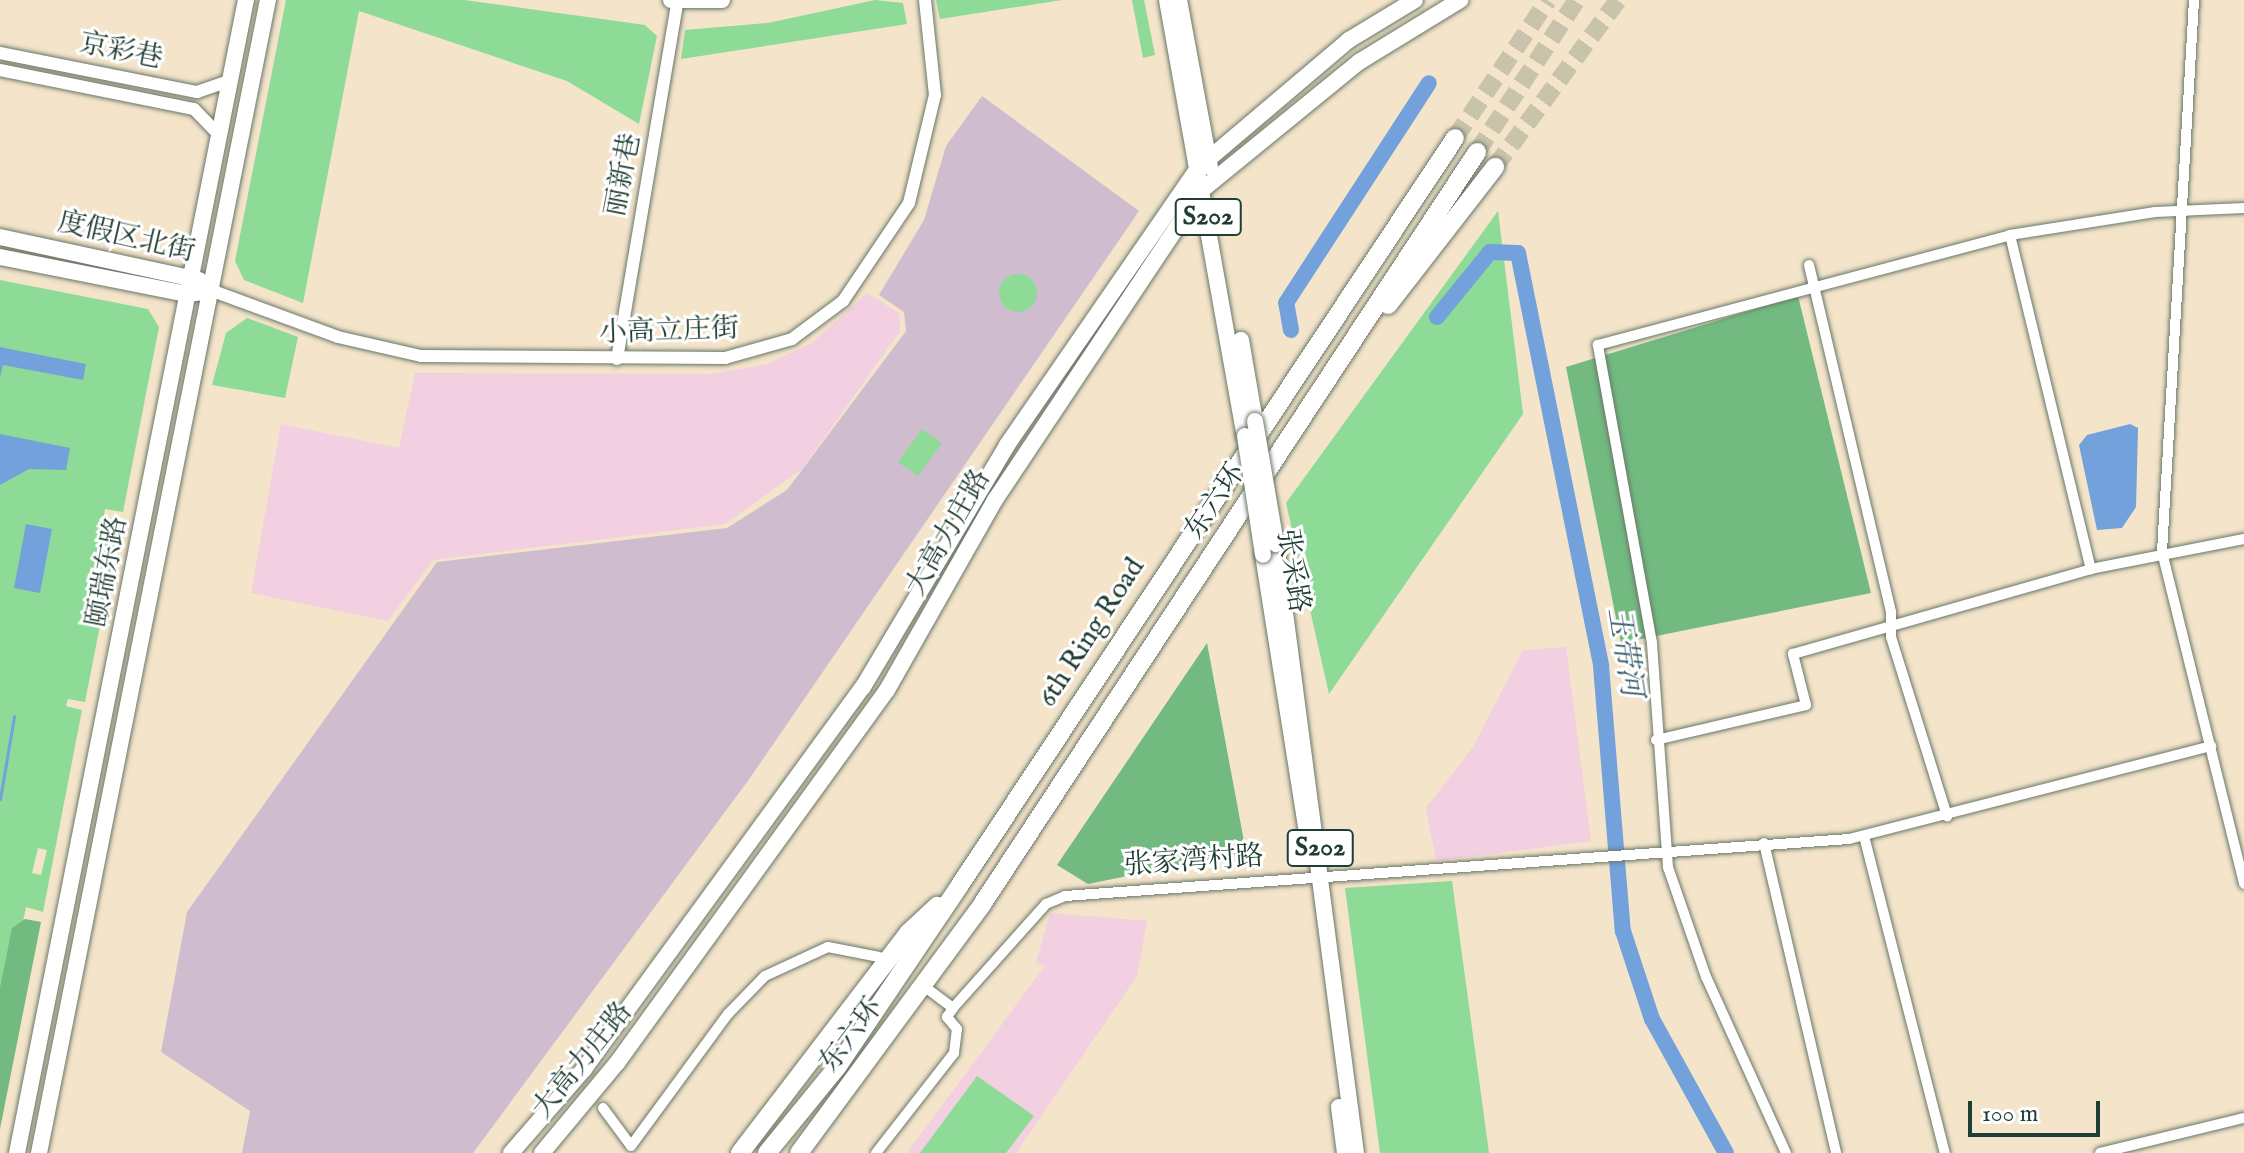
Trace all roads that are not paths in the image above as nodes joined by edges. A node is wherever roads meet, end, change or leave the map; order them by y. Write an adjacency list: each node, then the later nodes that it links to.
1 (246, 0): 14 (main road, 颐瑞东路)
2 (268, 0): 31 (main road, 颐瑞东路)
3 (671, 0): 4 (main road)
4 (678, 0): 5 (main road); 34 (street, 丽新巷)
5 (722, 0)
6 (925, 0): 34 (street, 小高立庄街)
7 (1167, 0): 18 (main road, 张采路 / S202)
8 (1179, 0): 18 (main road, 张采路 / S202)
9 (1415, 0): 18 (main road, 大高力庄路)
10 (1460, 0): 20 (main road, 大高力庄路)
11 (2194, 0): 22 (street)
12 (0, 53): 14 (street, 京彩巷)
13 (0, 70): 15 (street, 京彩巷)
14 (231, 80): 15 (main road, 颐瑞东路)
15 (220, 136): 29 (main road, 颐瑞东路)
16 (1455, 138): 48 (highway, 6th Ring Road)
17 (1477, 152): 33 (highway, 东六环)
18 (1203, 163): 20 (main road, 张采路 / S202); 23 (main road, 大高力庄路)
19 (1495, 167): 33 (highway)
20 (1207, 186): 26 (main road, 大高力庄路); 36 (main road, 张采路 / S202, bridge); 36 (main road, 张采路 / S202, bridge)
21 (2244, 208): 22 (street)
22 (2180, 211): 24 (street); 37 (street)
23 (1154, 228): 26 (main road); 57 (main road, 大高力庄路)
24 (2010, 235): 30 (street); 38 (street)
25 (0, 237): 29 (main road, 度假区北街)
26 (1172, 237): 58 (main road, 大高力庄路)
27 (0, 257): 32 (main road, 度假区北街)
28 (1809, 265): 30 (street)
29 (193, 276): 31 (main road, 度假区北街); 32 (main road, 颐瑞东路)
30 (1813, 284): 39 (street); 40 (street)
31 (213, 291): 32 (main road, 度假区北街); 34 (street, 小高立庄街); 56 (main road, 颐瑞东路)
32 (187, 294): 55 (main road, 颐瑞东路)
33 (1367, 326): 51 (highway, 东六环)
34 (617, 359)
35 (2244, 539): 37 (street)
36 (1270, 549): 46 (main road, 张采路 / S202)
37 (2162, 552): 38 (street); 41 (street)
38 (2091, 569): 39 (street)
39 (1891, 625): 40 (street); 42 (street)
40 (1656, 740): 45 (street)
41 (2211, 746): 42 (street, 张家湾村路); 47 (street)
42 (1947, 816): 43 (street, 张家湾村路)
43 (1864, 836): 44 (street, 张家湾村路); 68 (street)
44 (1764, 843): 45 (street, 张家湾村路); 67 (street)
45 (1665, 850): 46 (street, 张家湾村路); 66 (street)
46 (1319, 878): 52 (street, 张家湾村路); 64 (main road, 张采路 / S202); 65 (main road, 张采路 / S202)
47 (2244, 884)
48 (960, 885): 59 (highway); 60 (highway, 6th Ring Road)
49 (879, 957): 53 (street)
50 (929, 990): 52 (street)
51 (911, 1004): 61 (highway, 东六环); 62 (highway)
52 (953, 1008): 63 (street)
53 (603, 1108)
54 (2244, 1118): 69 (street)
55 (17, 1153)
56 (39, 1153)
57 (511, 1153)
58 (542, 1153)
59 (740, 1153)
60 (767, 1153)
61 (799, 1153)
62 (811, 1153)
63 (876, 1153)
64 (1345, 1153)
65 (1356, 1153)
66 (1786, 1153)
67 (1836, 1153)
68 (1945, 1153)
69 (2100, 1153)

